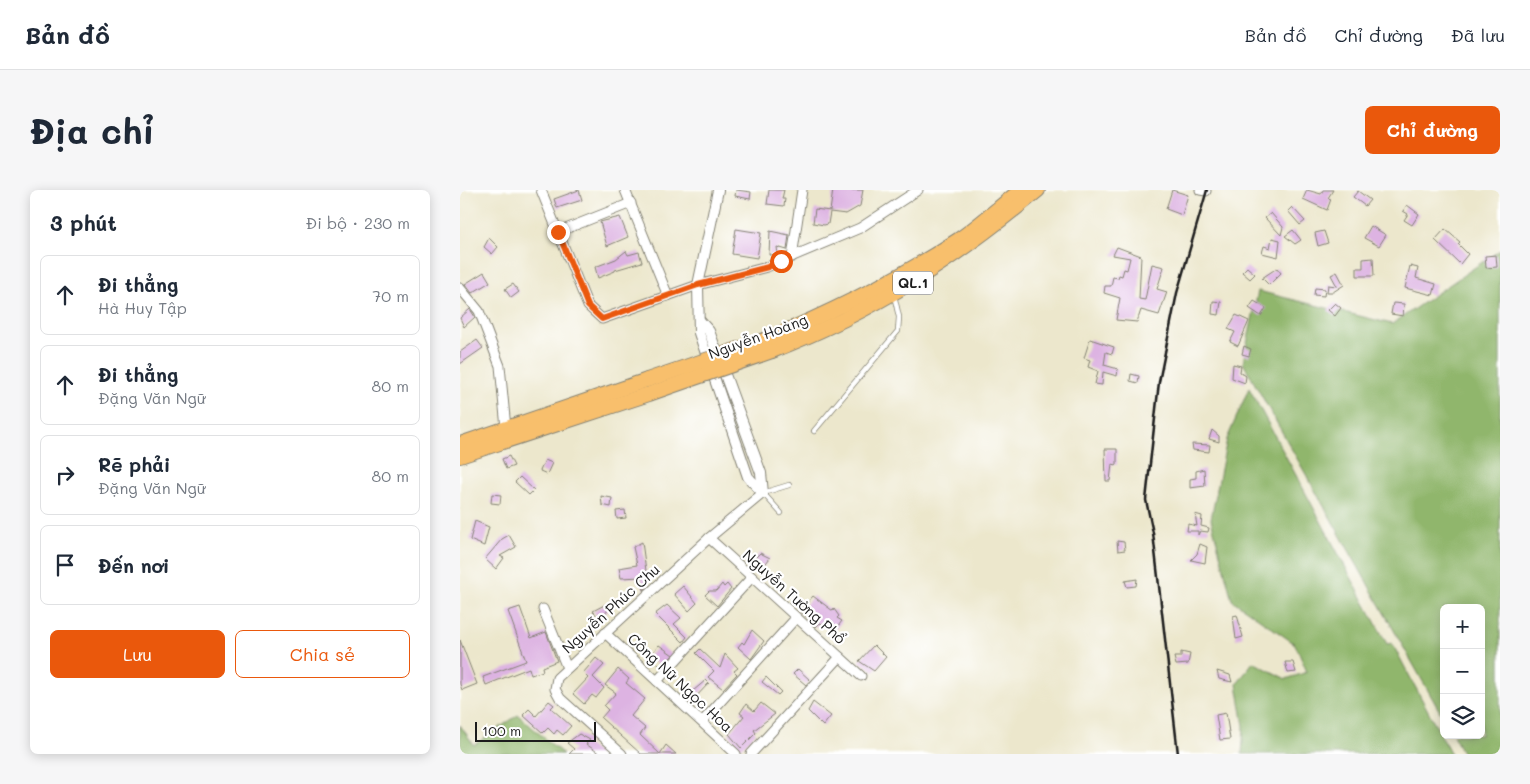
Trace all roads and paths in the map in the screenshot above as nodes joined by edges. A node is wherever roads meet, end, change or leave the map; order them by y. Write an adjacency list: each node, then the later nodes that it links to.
1 (541, 190): 11 (street)
2 (625, 190): 10 (street)
3 (718, 190): 13 (street)
4 (802, 190): 12 (street)
5 (918, 190): 12 (street)
6 (1021, 190): 18 (highway, Nguyễn Hoàng / QL.1)
7 (1038, 190): 15 (highway, Nguyễn Hoàng / QL.1)
8 (1200, 190): 9 (street)
9 (1206, 191)
10 (631, 203): 11 (street); 16 (street)
11 (558, 232): 16 (street)
12 (792, 257): 13 (street)
13 (698, 285): 16 (street); 17 (street)
14 (460, 288): 22 (street)
15 (894, 295): 18 (highway, Nguyễn Hoàng / QL.1); 23 (lane)
16 (668, 296)
17 (700, 322): 20 (street); 21 (street)
18 (768, 346): 19 (highway, Nguyễn Hoàng / QL.1, bridge)
19 (648, 387): 22 (highway, Nguyễn Hoàng / QL.1); 25 (highway, Nguyễn Hoàng / QL.1)
20 (736, 404): 21 (street); 27 (street)
21 (725, 407): 27 (street)
22 (506, 428): 24 (highway, Nguyễn Hoàng / QL.1)
23 (814, 431)
24 (460, 444)
25 (460, 456)
26 (789, 485): 27 (lane)
27 (763, 493): 28 (lane); 29 (street, Nguyễn Phúc Chu)
28 (781, 513)
29 (709, 538): 30 (street, Nguyễn Tường Phổ); 33 (street, Nguyễn Phúc Chu)
30 (752, 577): 32 (street, Nguyễn Tường Phổ); 37 (street)
31 (543, 609): 35 (street)
32 (796, 618): 34 (street, Nguyễn Tường Phổ); 38 (street)
33 (605, 633): 35 (street, Nguyễn Phúc Chu); 37 (street, Công Nữ Ngọc Hoa)
34 (840, 657): 36 (street, Nguyễn Tường Phổ); 41 (street)
35 (567, 668): 39 (street, Nguyễn Phúc Chu)
36 (861, 676)
37 (657, 681): 38 (street, Công Nữ Ngọc Hoa)
38 (702, 722): 40 (street, Công Nữ Ngọc Hoa)
39 (622, 754)
40 (736, 754)
41 (751, 754)

